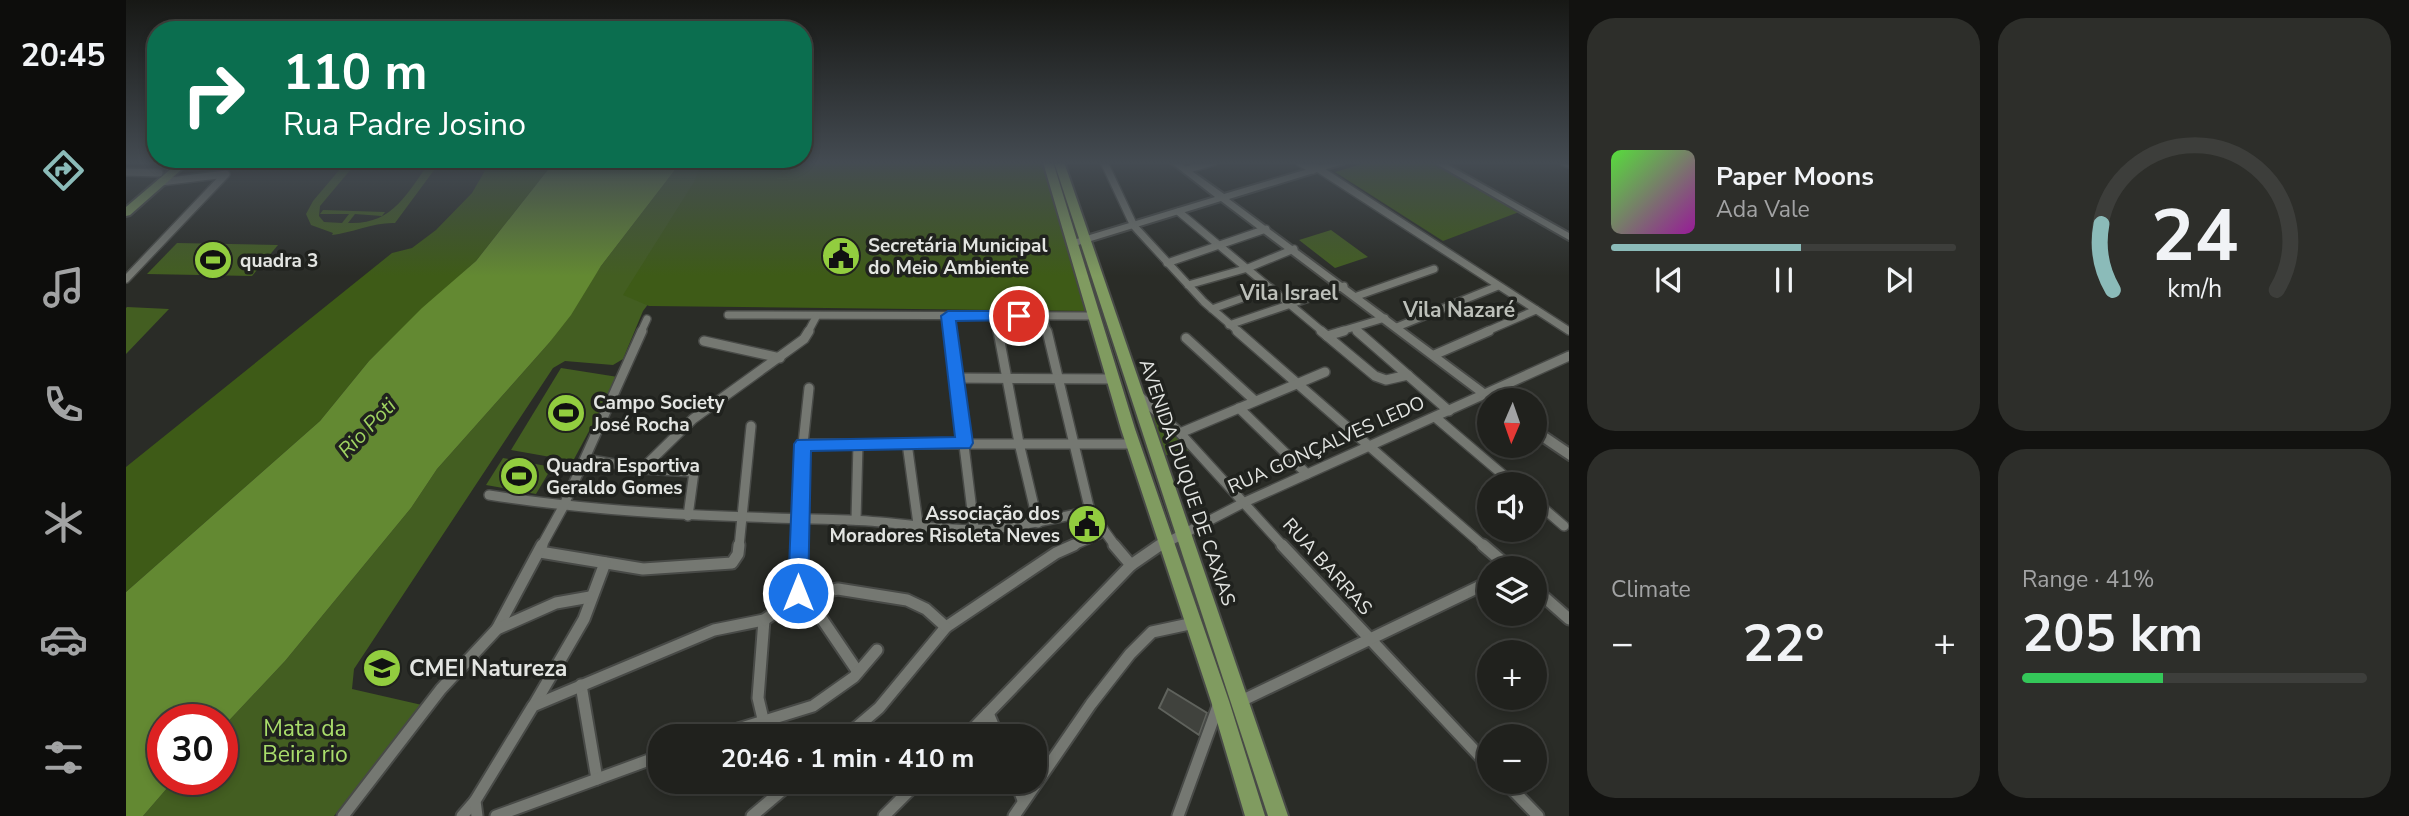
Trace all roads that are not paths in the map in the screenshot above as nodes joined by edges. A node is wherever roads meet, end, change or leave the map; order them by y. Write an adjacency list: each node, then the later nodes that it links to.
1 (139, 200): 11 (main road)
2 (201, 200): 21 (street)
3 (1063, 200): 15 (main road, AVENIDA DUQUE DE CAXIAS)
4 (1069, 200): 15 (main road, AVENIDA DUQUE DE CAXIAS)
5 (1122, 200): 12 (street)
6 (1216, 200): 10 (street)
7 (1226, 200): 13 (street)
8 (1365, 200): 24 (street)
9 (1504, 200): 14 (street)
10 (1179, 212): 12 (street); 16 (street)
11 (126, 213)
12 (1134, 226): 15 (street); 18 (street)
13 (1266, 229): 16 (street); 17 (street)
14 (1569, 237)
15 (1079, 242): 34 (main road, AVENIDA DUQUE DE CAXIAS); 58 (main road, AVENIDA DUQUE DE CAXIAS)
16 (1221, 246): 18 (street); 19 (street)
17 (1294, 249): 19 (street); 23 (street)
18 (1167, 263): 22 (street)
19 (1248, 268): 22 (street); 25 (street)
20 (1434, 269): 26 (street)
21 (126, 279)
22 (1188, 285): 28 (street)
23 (1344, 286): 26 (street); 27 (street)
24 (1498, 286): 29 (street); 39 (street)
25 (1272, 288): 27 (street); 28 (street)
26 (1357, 296): 36 (street)
27 (1291, 304): 38 (street); 42 (street)
28 (1212, 309): 38 (street)
29 (1536, 310): 41 (street); 45 (street)
30 (728, 315): 35 (street)
31 (995, 315): 32 (street); 33 (street); 51 (street)
32 (948, 316): 35 (street); 50 (street)
33 (1043, 316): 34 (street); 52 (street)
34 (1094, 316): 53 (main road, AVENIDA DUQUE DE CAXIAS)
35 (816, 317): 47 (street)
36 (1385, 318): 39 (street); 40 (street)
37 (647, 319): 76 (street)
38 (1229, 325): 54 (street)
39 (1397, 327): 45 (street)
40 (1354, 328): 42 (street); 49 (street)
41 (1569, 331)
42 (1327, 336): 49 (street)
43 (1186, 338): 59 (street)
44 (704, 341): 47 (street)
45 (1434, 355): 56 (street)
46 (1569, 356): 57 (street, RUA GONÇALVES LEDO)
47 (780, 358): 77 (street)
48 (1325, 372): 54 (street)
49 (1408, 375): 62 (street)
50 (954, 377): 51 (street); 68 (street)
51 (1007, 378): 52 (street); 69 (street)
52 (1057, 378): 53 (street); 70 (street)
53 (1113, 379): 73 (main road, AVENIDA DUQUE DE CAXIAS)
54 (1298, 382): 59 (street); 74 (street)
55 (809, 388): 71 (street)
56 (1478, 388)
57 (1510, 388)
58 (1136, 394): 65 (street, RUA BARRAS); 93 (main road, AVENIDA DUQUE DE CAXIAS)
59 (1254, 400): 61 (street)
60 (1477, 402): 62 (street, RUA GONÇALVES LEDO)
61 (1239, 408): 65 (street); 79 (street)
62 (1449, 411): 63 (street, RUA GONÇALVES LEDO)
63 (1435, 417): 74 (street, RUA GONÇALVES LEDO); 78 (street)
64 (751, 426): 86 (street)
65 (1180, 433): 81 (street, RUA BARRAS)
66 (1547, 439): 75 (street)
67 (907, 443): 68 (street); 72 (street); 90 (street)
68 (964, 443): 69 (street); 92 (street)
69 (1019, 443): 70 (street); 89 (street)
70 (1074, 443): 73 (street); 83 (street)
71 (803, 444): 72 (street); 87 (street)
72 (858, 444): 88 (street)
73 (1133, 444): 95 (main road, AVENIDA DUQUE DE CAXIAS)
74 (1370, 445): 79 (street, RUA GONÇALVES LEDO); 97 (street)
75 (1569, 455)
76 (586, 459): 77 (street); 82 (street)
77 (642, 469): 85 (street)
78 (1500, 472)
79 (1307, 474): 81 (street, RUA GONÇALVES LEDO)
80 (489, 495): 82 (street)
81 (1245, 502): 93 (street, RUA GONÇALVES LEDO); 109 (street, RUA BARRAS)
82 (563, 507): 85 (street); 96 (street)
83 (1090, 511): 89 (street); 94 (street)
84 (1547, 511): 91 (street)
85 (688, 516): 86 (street)
86 (742, 517): 87 (street); 98 (street)
87 (800, 519): 88 (street); 101 (street)
88 (856, 520): 90 (street)
89 (1038, 523): 92 (street)
90 (918, 524): 92 (street)
91 (1564, 526)
92 (974, 527)
93 (1182, 531): 95 (street, RUA GONÇALVES LEDO); 114 (main road, AVENIDA DUQUE DE CAXIAS)
94 (1103, 532): 99 (street); 107 (street)
95 (1166, 541): 99 (street, RUA GONÇALVES LEDO); 106 (main road, AVENIDA DUQUE DE CAXIAS)
96 (540, 552): 98 (street); 108 (street)
97 (1496, 556)
98 (605, 563): 102 (street)
99 (1131, 565): 116 (street, RUA GONÇALVES LEDO)
100 (1477, 588): 109 (street)
101 (803, 595): 105 (street); 107 (street); 111 (street)
102 (590, 597): 108 (street); 115 (street)
103 (1547, 600): 104 (street)
104 (1569, 619)
105 (764, 620): 112 (street); 117 (street)
106 (1194, 623): 113 (main road, AVENIDA DUQUE DE CAXIAS); 129 (street)
107 (946, 627): 119 (street)
108 (497, 629): 131 (street)
109 (1368, 640): 114 (street); 122 (street, RUA BARRAS)
110 (877, 650): 111 (street)
111 (858, 672): 117 (street)
112 (581, 685): 115 (street); 124 (street)
113 (1220, 701): 138 (street); 139 (main road, AVENIDA DUQUE DE CAXIAS)
114 (1239, 702): 140 (main road, AVENIDA DUQUE DE CAXIAS)
115 (533, 706): 130 (street)
116 (988, 713): 120 (street, RUA GONÇALVES LEDO); 121 (street)
117 (763, 719): 118 (street)
118 (749, 724)
119 (860, 724)
120 (977, 724)
121 (993, 724)
122 (1477, 754)
123 (648, 760): 124 (street)
124 (597, 779): 134 (street)
125 (778, 794): 135 (street)
126 (906, 794): 136 (street)
127 (1021, 794): 129 (street)
128 (1517, 794): 141 (street)
129 (1023, 800): 137 (street)
130 (475, 801): 132 (street); 133 (street)
131 (344, 816)
132 (462, 816)
133 (477, 816)
134 (496, 816)
135 (752, 816)
136 (884, 816)
137 (1014, 816)
138 (1178, 816)
139 (1255, 816)
140 (1278, 816)
141 (1538, 816)

